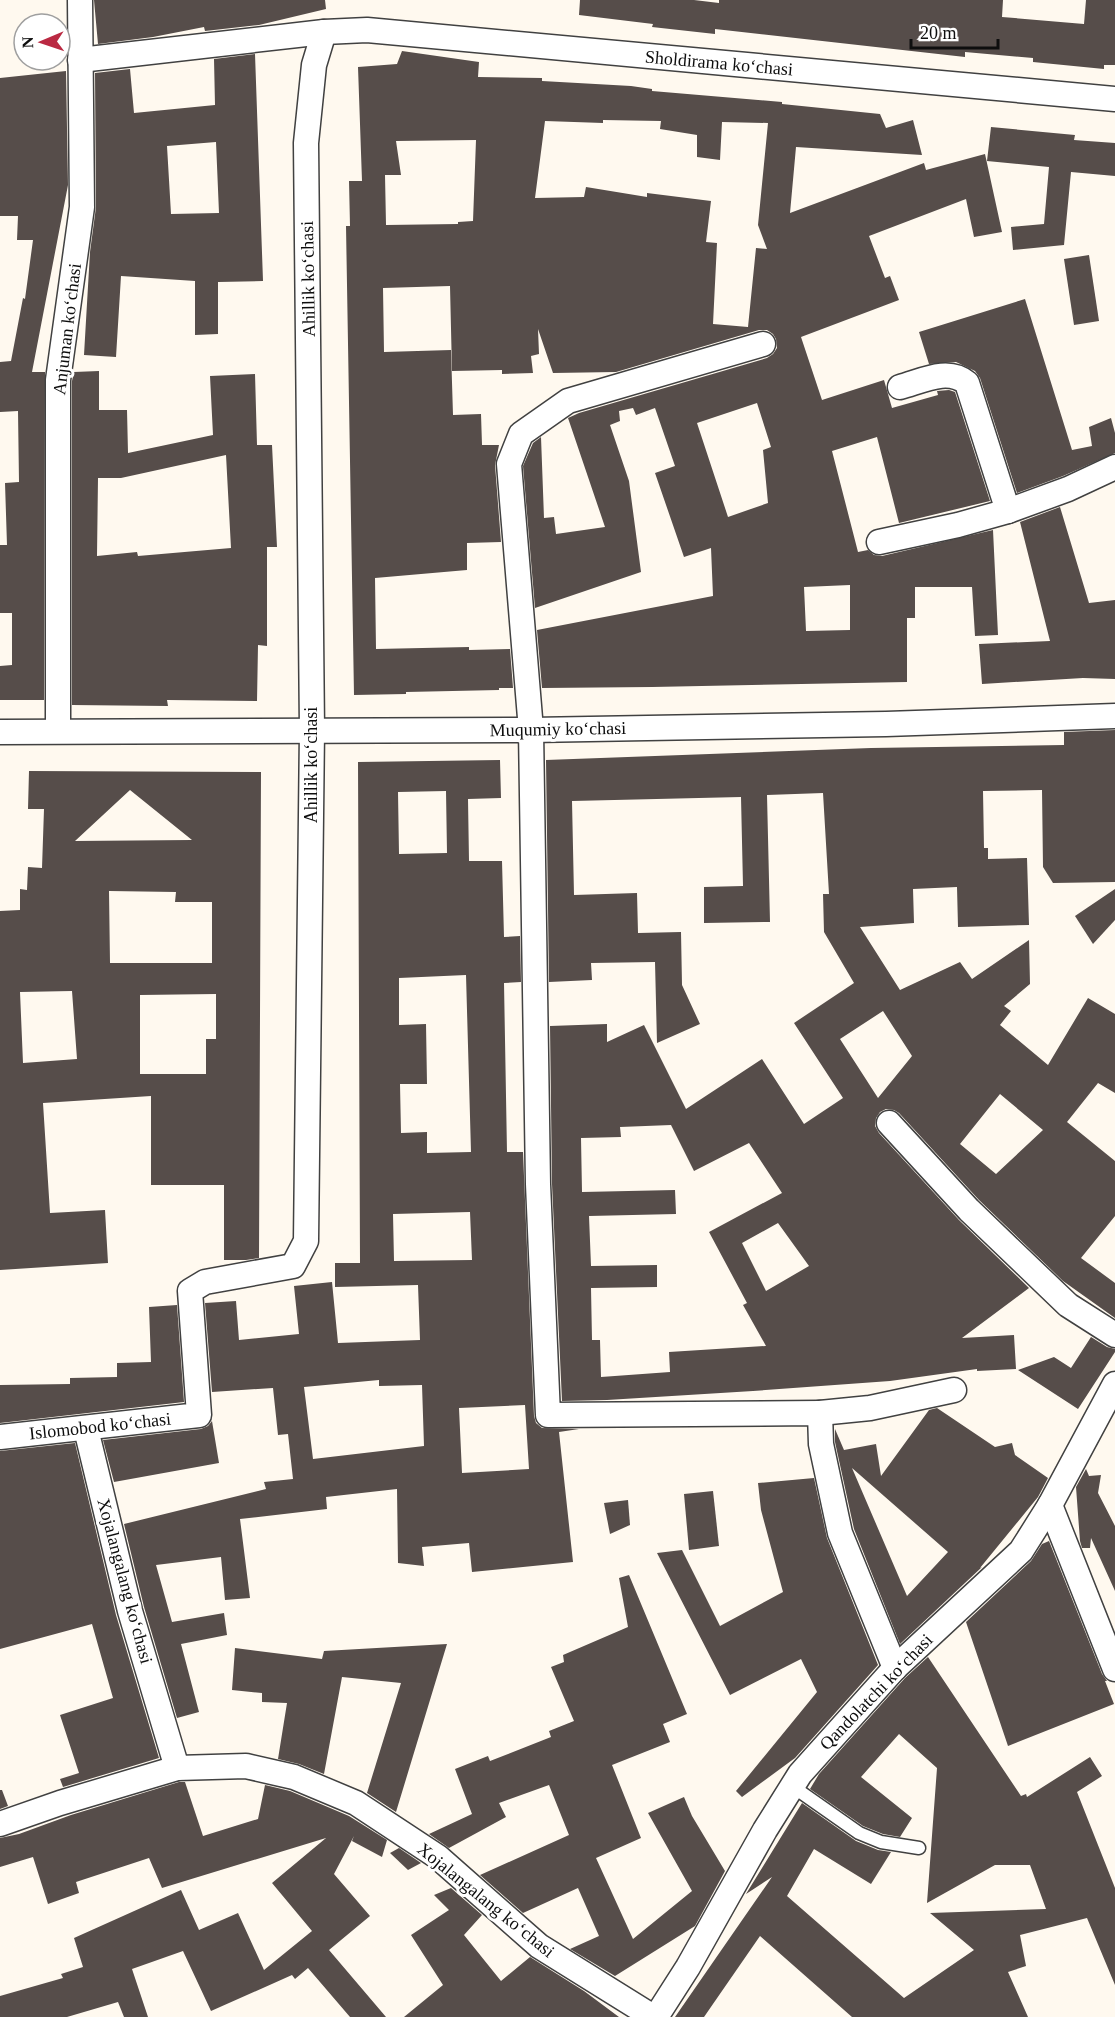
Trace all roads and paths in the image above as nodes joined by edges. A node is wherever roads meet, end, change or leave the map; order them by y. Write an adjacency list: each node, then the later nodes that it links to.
1 (80, 0): 3 (street, Anjuman koʻchasi)
2 (324, 32): 3 (street, Sholdirama ko‘chasi); 4 (street, Sholdirama ko‘chasi); 11 (street, Ahillik koʻchasi)
3 (80, 60): 13 (street, Anjuman koʻchasi)
4 (1115, 99)
5 (763, 344): 12 (street)
6 (900, 387): 8 (street)
7 (1115, 467): 8 (street)
8 (1008, 511): 9 (street)
9 (879, 542)
10 (1115, 716): 12 (street, Muqumiy koʻchasi)
11 (312, 730): 12 (street, Muqumiy koʻchasi); 13 (street, Muqumiy koʻchasi); 20 (street, Ahillik koʻchasi)
12 (531, 730): 19 (street)
13 (58, 731): 14 (street, Muqumiy koʻchasi)
14 (0, 732)
15 (889, 1122): 16 (street)
16 (1115, 1335)
17 (954, 1390): 19 (street)
18 (1113, 1392): 23 (street, Qandolatchi koʻchasi)
19 (820, 1413): 24 (street)
20 (199, 1415): 21 (street, Islomobod ko‘chasi)
21 (86, 1429): 22 (street, Islomobod ko‘chasi); 26 (street, Xojalangalang koʻchasi)
22 (0, 1437)
23 (1050, 1505): 24 (street, Qandolatchi koʻchasi); 25 (street)
24 (895, 1668): 27 (street, Qandolatchi koʻchasi)
25 (1115, 1669)
26 (177, 1768): 28 (street, Xojalangalang koʻchasi); 30 (street, Xojalangalang koʻchasi)
27 (792, 1786): 29 (lane); 30 (street, Qandolatchi koʻchasi)
28 (0, 1824)
29 (919, 1848)
30 (654, 2017)

